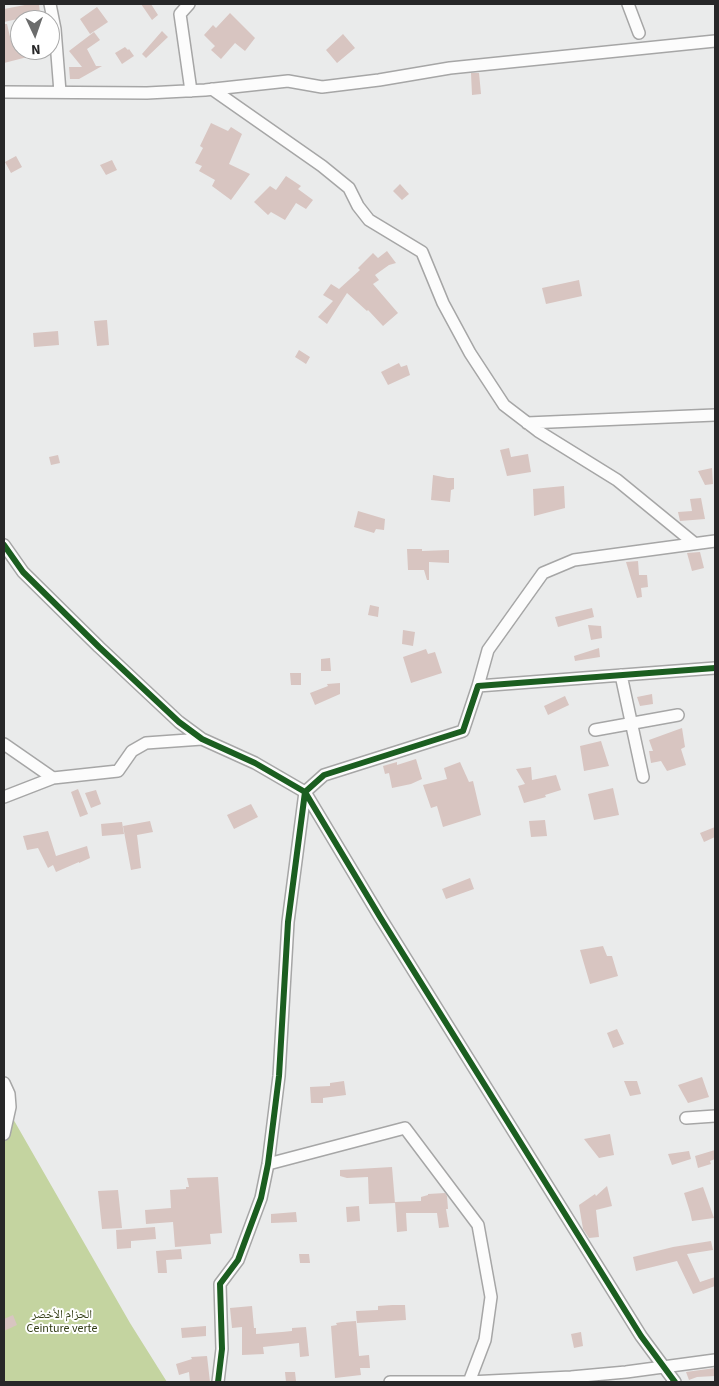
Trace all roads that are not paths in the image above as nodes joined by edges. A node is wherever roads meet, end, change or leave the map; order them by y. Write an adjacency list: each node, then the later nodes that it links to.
1 (50, 4): 9 (street)
2 (189, 4): 7 (street)
3 (628, 4): 4 (street)
4 (640, 32)
5 (715, 41): 6 (street)
6 (212, 89): 7 (street); 11 (street)
7 (190, 91): 9 (street)
8 (4, 92): 9 (street)
9 (60, 92)
10 (715, 415): 11 (street)
11 (527, 423): 13 (street)
12 (715, 541): 13 (street)
13 (694, 543): 17 (street)
14 (4, 545): 21 (street)
15 (715, 668): 16 (street)
16 (621, 675): 17 (street); 19 (street)
17 (478, 686): 25 (street)
18 (678, 714): 19 (street)
19 (631, 723): 20 (street); 23 (street)
20 (595, 730)
21 (202, 739): 24 (street); 25 (street)
22 (4, 744): 24 (street)
23 (643, 777)
24 (53, 778): 26 (street)
25 (305, 792): 31 (street); 33 (street)
26 (4, 797)
27 (4, 1083): 30 (street)
28 (715, 1116): 29 (street)
29 (686, 1118)
30 (4, 1134)
31 (268, 1164): 35 (street); 37 (street)
32 (715, 1360): 33 (street)
33 (664, 1366): 34 (street); 38 (street)
34 (606, 1378): 37 (street)
35 (218, 1382)
36 (390, 1382): 37 (street)
37 (469, 1382)
38 (675, 1382)

